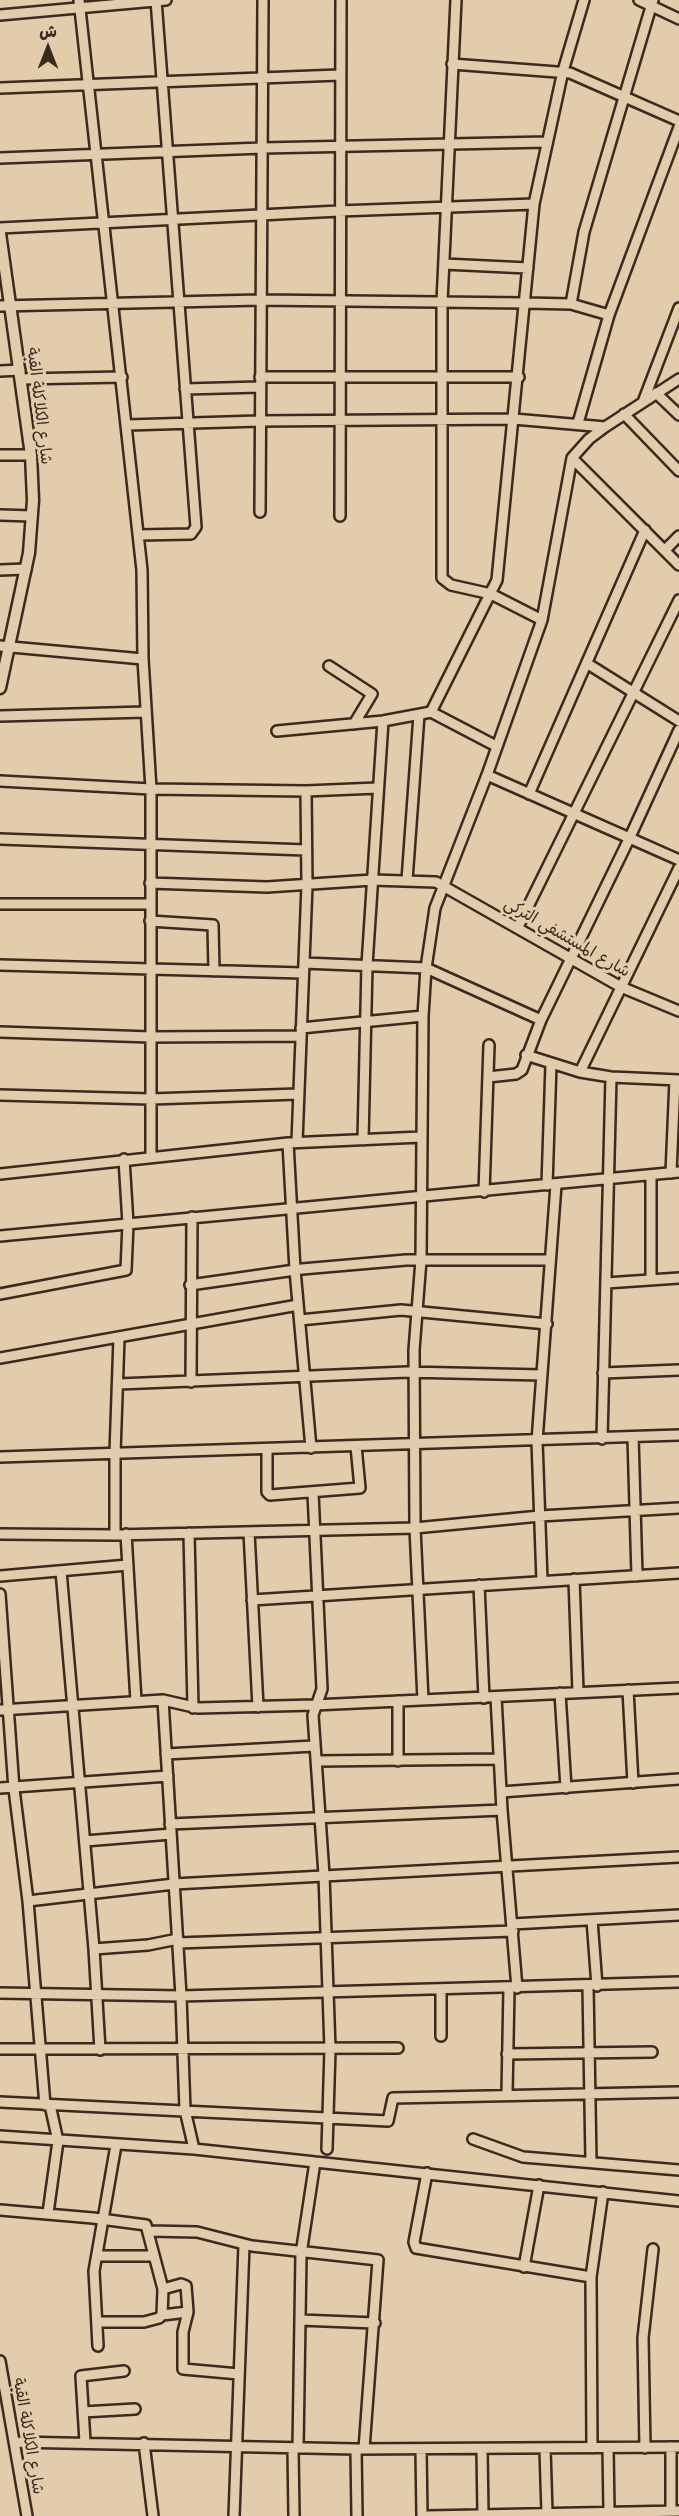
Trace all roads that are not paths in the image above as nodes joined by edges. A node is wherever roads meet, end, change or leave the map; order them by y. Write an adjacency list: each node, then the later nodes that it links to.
1 (159, 0): 8 (street); 15 (street)
2 (263, 0): 14 (street)
3 (341, 0): 13 (street)
4 (456, 0): 11 (street)
5 (584, 0): 12 (street)
6 (639, 0): 7 (street)
7 (652, 3): 10 (street); 18 (street)
8 (79, 4): 9 (street); 16 (street)
9 (0, 15)
10 (679, 19)
11 (452, 64): 12 (street); 22 (street)
12 (562, 71): 18 (street); 21 (street)
13 (339, 75): 14 (street); 23 (street)
14 (262, 77): 15 (street); 24 (street)
15 (163, 82): 16 (street); 25 (street)
16 (88, 84): 17 (street); 26 (street)
17 (0, 88)
18 (622, 96): 19 (street); 44 (street)
19 (679, 121)
20 (679, 127): 47 (street)
21 (546, 142): 22 (street); 28 (street)
22 (448, 143): 23 (street); 29 (street)
23 (340, 146): 24 (street); 30 (street)
24 (262, 148): 25 (street); 31 (street)
25 (169, 151): 26 (street); 32 (street)
26 (96, 154): 27 (street); 33 (street)
27 (0, 158)
28 (534, 204): 29 (street); 37 (street)
29 (446, 206): 30 (street); 36 (street)
30 (339, 211): 31 (street); 40 (street)
31 (262, 216): 32 (street); 38 (street)
32 (173, 219): 33 (street); 39 (street)
33 (104, 222): 34 (street); 42 (street)
34 (0, 228)
35 (0, 233): 45 (street, شارع الكلاكلة القبة)
36 (444, 264): 37 (street); 41 (street)
37 (528, 268): 43 (street)
38 (260, 300): 39 (street); 40 (street); 55 (street)
39 (179, 301): 42 (street); 56 (street)
40 (339, 302): 41 (street); 51 (street)
41 (442, 302): 43 (street); 53 (street)
42 (113, 303): 45 (street); 50 (street)
43 (525, 303): 44 (street); 52 (street)
44 (571, 304): 47 (street)
45 (5, 306): 49 (street, شارع الكلاكلة القبة)
46 (679, 308): 58 (street)
47 (609, 315): 66 (street)
48 (0, 371): 49 (street)
49 (21, 375): 50 (street); 70 (street, شارع الكلاكلة القبة)
50 (122, 377): 67 (street)
51 (338, 377): 53 (street); 55 (street); 64 (street)
52 (519, 377): 53 (street); 61 (street)
53 (442, 378): 63 (street)
54 (679, 379): 57 (street)
55 (260, 382): 56 (street); 62 (street)
56 (185, 389): 65 (street)
57 (656, 393): 58 (street); 60 (street)
58 (643, 402): 59 (street)
59 (624, 414): 68 (street); 72 (street)
60 (679, 415)
61 (514, 419): 63 (street); 66 (street); 84 (street)
62 (259, 421): 64 (street); 65 (street); 73 (street)
63 (442, 421): 64 (street); 84 (street)
64 (339, 422): 76 (street)
65 (188, 423): 67 (street); 78 (street)
66 (578, 423): 68 (street)
67 (128, 425): 78 (street)
68 (605, 427): 71 (street)
69 (0, 455): 70 (street)
70 (31, 455): 75 (street, شارع الكلاكلة القبة)
71 (572, 459): 77 (street); 86 (street)
72 (679, 471)
73 (260, 512)
74 (0, 515): 75 (street)
75 (32, 516): 82 (street, شارع الكلاكلة القبة)
76 (340, 516)
77 (645, 530): 80 (street); 89 (street)
78 (139, 535): 88 (street)
79 (679, 536): 80 (street)
80 (665, 550): 81 (street)
81 (679, 565)
82 (26, 569): 83 (street); 87 (street, شارع الكلاكلة القبة)
83 (0, 570)
84 (491, 594): 86 (street); 94 (street)
85 (679, 600): 92 (street)
86 (542, 620): 102 (street)
87 (5, 646): 88 (street); 91 (street, شارع الكلاكلة القبة)
88 (143, 659): 93 (street)
89 (588, 664): 92 (street); 108 (street)
90 (329, 666): 99 (street)
91 (0, 688)
92 (633, 694): 98 (street); 109 (street)
93 (145, 712): 96 (street); 106 (street)
94 (431, 712): 95 (street); 102 (street)
95 (419, 715): 97 (street); 117 (street)
96 (0, 716)
97 (383, 721): 99 (street); 105 (street)
98 (679, 721)
99 (354, 724): 101 (street)
100 (679, 730): 110 (street)
101 (277, 731)
102 (496, 746): 103 (street)
103 (487, 775): 108 (street); 119 (street)
104 (0, 781): 106 (street)
105 (377, 788): 107 (street); 116 (street)
106 (151, 789): 107 (street); 112 (street)
107 (306, 791): 113 (street)
108 (529, 794): 109 (street)
109 (575, 814): 110 (street); 124 (street)
110 (630, 837): 114 (street); 125 (street)
111 (0, 839): 112 (street)
112 (150, 844): 113 (street); 118 (street)
113 (306, 850): 120 (street)
114 (679, 860)
115 (679, 868): 133 (street)
116 (372, 880): 117 (street); 120 (street); 128 (street)
117 (407, 880): 119 (street)
118 (150, 883): 120 (street); 122 (street)
119 (444, 884): 124 (street, شارع المستشفي التركي); 129 (street)
120 (307, 885): 126 (street)
121 (0, 904): 122 (street)
122 (150, 904): 123 (street)
123 (150, 921): 130 (street); 131 (street)
124 (518, 927): 125 (street, شارع المستشفي التركي)
125 (571, 959): 133 (street, شارع المستشفي التركي); 136 (street)
126 (304, 963): 128 (street); 132 (street)
127 (0, 964): 130 (street)
128 (367, 966): 129 (street); 137 (street)
129 (426, 968): 135 (street); 136 (street)
130 (150, 969): 131 (street); 140 (street)
131 (214, 971): 132 (street)
132 (303, 973): 139 (street)
133 (621, 987): 134 (street, شارع المستشفي التركي); 144 (street)
134 (679, 1011)
135 (423, 1016): 137 (street); 151 (street)
136 (541, 1020): 142 (street)
137 (365, 1022): 139 (street); 152 (street)
138 (0, 1032): 140 (street)
139 (301, 1032): 140 (street); 148 (street)
140 (151, 1037): 150 (street)
141 (489, 1045): 145 (street)
142 (526, 1054): 143 (street); 145 (street)
143 (550, 1064): 144 (street); 160 (street)
144 (580, 1072): 146 (street)
145 (488, 1077): 161 (street)
146 (611, 1077): 147 (street); 159 (street)
147 (677, 1080): 156 (street)
148 (298, 1094): 150 (street); 153 (street)
149 (0, 1095): 150 (street)
150 (151, 1100): 154 (street)
151 (421, 1137): 152 (street); 162 (street)
152 (363, 1140): 153 (street)
153 (293, 1143): 154 (street); 163 (street)
154 (151, 1156): 155 (street)
155 (124, 1159): 157 (street); 165 (street)
156 (675, 1172): 158 (street)
157 (0, 1174)
158 (651, 1174): 159 (street); 171 (street)
159 (609, 1178): 160 (street); 172 (street)
160 (552, 1185): 161 (street); 168 (street)
161 (484, 1192): 162 (street)
162 (421, 1197): 163 (street); 167 (street)
163 (292, 1208): 164 (street); 169 (street)
164 (192, 1217): 165 (street); 173 (street)
165 (128, 1224): 166 (street); 174 (street)
166 (0, 1236)
167 (421, 1260): 168 (street); 169 (street); 176 (street)
168 (550, 1260): 178 (street)
169 (295, 1270): 173 (street); 175 (street)
170 (679, 1278): 171 (street)
171 (651, 1280): 172 (street)
172 (606, 1283): 184 (street)
173 (190, 1285): 179 (street)
174 (0, 1294)
175 (298, 1305): 177 (street); 179 (street)
176 (418, 1311): 177 (street); 178 (street); 183 (street)
177 (300, 1320): 186 (street)
178 (547, 1324): 185 (street)
179 (190, 1325): 180 (street); 187 (street)
180 (119, 1338): 181 (street); 188 (street)
181 (0, 1358)
182 (679, 1370): 184 (street)
183 (415, 1372): 185 (street); 186 (street); 193 (street)
184 (603, 1373): 191 (street)
185 (542, 1375): 192 (street)
186 (306, 1377): 187 (street); 195 (street)
187 (191, 1382): 188 (street)
188 (119, 1384): 197 (street)
189 (679, 1435): 190 (street)
190 (633, 1437): 191 (street); 201 (street)
191 (602, 1439): 192 (street)
192 (537, 1441): 193 (street); 202 (street)
193 (413, 1444): 194 (street); 203 (street)
194 (356, 1446): 195 (street); 199 (street)
195 (312, 1448): 196 (street)
196 (267, 1449): 197 (street); 199 (street)
197 (115, 1453): 198 (street); 209 (street)
198 (0, 1457)
199 (313, 1493): 205 (street)
200 (679, 1508): 201 (street)
201 (635, 1509): 202 (street); 214 (street)
202 (540, 1516): 203 (street); 216 (street)
203 (415, 1528): 205 (street); 218 (street)
204 (249, 1532): 205 (street); 206 (street); 221 (street)
205 (315, 1532): 220 (street)
206 (189, 1533): 208 (street); 236 (street)
207 (0, 1534): 209 (street)
208 (126, 1534): 209 (street); 210 (street)
209 (115, 1535)
210 (128, 1565): 211 (street); 231 (street)
211 (61, 1571): 213 (street); 234 (street)
212 (679, 1573): 214 (street)
213 (0, 1576)
214 (637, 1576): 215 (street)
215 (574, 1579): 216 (street); 225 (street)
216 (542, 1581): 217 (street)
217 (479, 1585): 218 (street); 228 (street)
218 (418, 1589): 220 (street); 230 (street)
219 (0, 1594): 222 (street)
220 (317, 1596): 221 (street); 233 (street)
221 (252, 1600): 235 (street)
222 (3, 1654): 237 (street)
223 (679, 1688): 224 (street)
224 (628, 1690): 225 (street); 246 (street)
225 (578, 1692): 226 (street)
226 (560, 1693): 227 (street); 248 (street)
227 (496, 1697): 228 (street); 240 (street)
228 (484, 1698): 230 (street)
229 (163, 1700): 231 (street); 236 (street); 239 (street)
230 (423, 1700): 232 (street)
231 (136, 1701): 234 (street)
232 (398, 1701): 233 (street); 242 (street)
233 (314, 1705): 235 (street); 238 (street)
234 (74, 1706): 237 (street); 245 (street)
235 (258, 1707): 236 (street)
236 (194, 1708)
237 (4, 1710): 249 (street)
238 (314, 1746): 239 (street); 241 (street)
239 (166, 1754): 243 (street)
240 (499, 1759): 242 (street); 250 (street)
241 (317, 1761): 242 (street); 252 (street)
242 (398, 1761)
243 (168, 1776): 245 (street); 253 (street)
244 (679, 1779): 246 (street)
245 (79, 1783): 249 (street); 254 (street)
246 (633, 1784): 248 (street)
247 (0, 1788): 249 (street)
248 (566, 1788): 250 (street)
249 (14, 1789): 260 (street)
250 (501, 1792): 251 (street)
251 (502, 1810): 252 (street); 256 (street)
252 (321, 1817): 253 (street); 257 (street)
253 (170, 1829): 254 (street); 258 (street)
254 (85, 1841): 259 (street)
255 (679, 1857): 256 (street)
256 (507, 1866): 257 (street); 263 (street)
257 (324, 1875): 258 (street); 264 (street)
258 (174, 1884): 259 (street); 265 (street)
259 (89, 1894): 260 (street); 266 (street)
260 (28, 1901): 273 (street)
261 (679, 1915): 262 (street)
262 (592, 1920): 263 (street); 268 (street)
263 (513, 1927): 264 (street); 269 (street)
264 (327, 1936): 265 (street); 272 (street)
265 (178, 1941): 266 (street); 274 (street)
266 (94, 1949): 275 (street)
267 (679, 1982): 268 (street)
268 (593, 1986): 269 (street); 285 (street)
269 (513, 1988): 270 (street); 284 (street)
270 (441, 1990): 272 (street); 276 (street)
271 (0, 1993): 273 (street)
272 (328, 1993): 274 (street); 280 (street)
273 (36, 1994): 275 (street); 281 (street)
274 (181, 1995): 275 (street); 277 (street)
275 (97, 1996): 282 (street)
276 (441, 2036)
277 (183, 2048): 280 (street); 282 (street); 291 (street)
278 (398, 2048): 280 (street)
279 (0, 2049): 281 (street)
280 (330, 2049): 292 (street)
281 (42, 2050): 282 (street); 290 (street)
282 (100, 2050)
283 (652, 2052): 285 (street)
284 (507, 2054): 285 (street); 288 (street)
285 (590, 2054): 286 (street)
286 (592, 2092): 287 (street); 288 (street); 300 (street)
287 (679, 2092)
288 (507, 2094): 292 (street)
289 (0, 2102): 290 (street)
290 (48, 2105): 291 (street); 295 (street)
291 (185, 2110): 292 (street); 297 (street)
292 (329, 2119): 298 (street)
293 (0, 2136): 295 (street)
294 (473, 2139): 300 (street)
295 (58, 2141): 296 (street); 307 (street)
296 (116, 2145): 297 (street); 308 (street)
297 (194, 2149): 299 (street)
298 (327, 2149)
299 (315, 2162): 302 (street); 312 (street)
300 (591, 2162): 301 (street)
301 (679, 2170)
302 (427, 2173): 303 (street); 315 (street)
303 (539, 2184): 304 (street); 315 (street)
304 (603, 2192): 305 (street); 316 (street)
305 (679, 2201)
306 (0, 2210): 307 (street)
307 (48, 2213): 308 (street)
308 (104, 2220): 309 (street); 313 (street)
309 (150, 2231): 310 (street); 314 (street)
310 (244, 2245): 312 (street); 326 (street)
311 (652, 2249): 338 (street)
312 (302, 2254): 320 (street); 322 (street)
313 (97, 2256): 314 (street); 321 (street)
314 (154, 2256): 317 (street)
315 (524, 2267): 316 (street)
316 (591, 2277): 336 (street)
317 (163, 2289): 318 (street); 319 (street)
318 (188, 2312): 319 (street); 326 (street)
319 (162, 2315): 321 (street)
320 (300, 2320): 322 (street); 335 (street)
321 (97, 2322): 323 (street)
322 (375, 2323): 339 (street)
323 (98, 2346)
324 (0, 2361): 327 (street, شارع الكلاكلة القبة)
325 (124, 2371): 329 (street)
326 (239, 2374): 333 (street)
327 (4, 2408): 330 (street, شارع الكلاكلة القبة)
328 (135, 2409): 329 (street)
329 (83, 2412): 331 (street)
330 (15, 2442): 331 (street); 349 (street, شارع الكلاكلة القبة)
331 (85, 2442): 332 (street)
332 (144, 2443): 333 (street); 350 (street)
333 (235, 2447): 335 (street); 351 (street)
334 (675, 2447): 338 (street); 344 (street)
335 (296, 2448): 339 (street); 352 (street)
336 (592, 2448): 337 (street); 341 (street)
337 (608, 2448): 338 (street); 343 (street)
338 (645, 2448)
339 (360, 2449): 340 (street); 353 (street)
340 (421, 2449): 342 (street); 354 (street)
341 (545, 2449): 342 (street); 345 (street)
342 (482, 2450): 347 (street)
343 (609, 2512): 344 (street); 346 (street)
344 (669, 2512)
345 (547, 2513): 346 (street); 348 (street)
346 (594, 2514)
347 (483, 2515): 348 (street); 355 (street)
348 (513, 2515)
349 (27, 2516)
350 (153, 2516)
351 (234, 2516)
352 (294, 2516)
353 (357, 2516)
354 (422, 2516)
355 (428, 2516)

